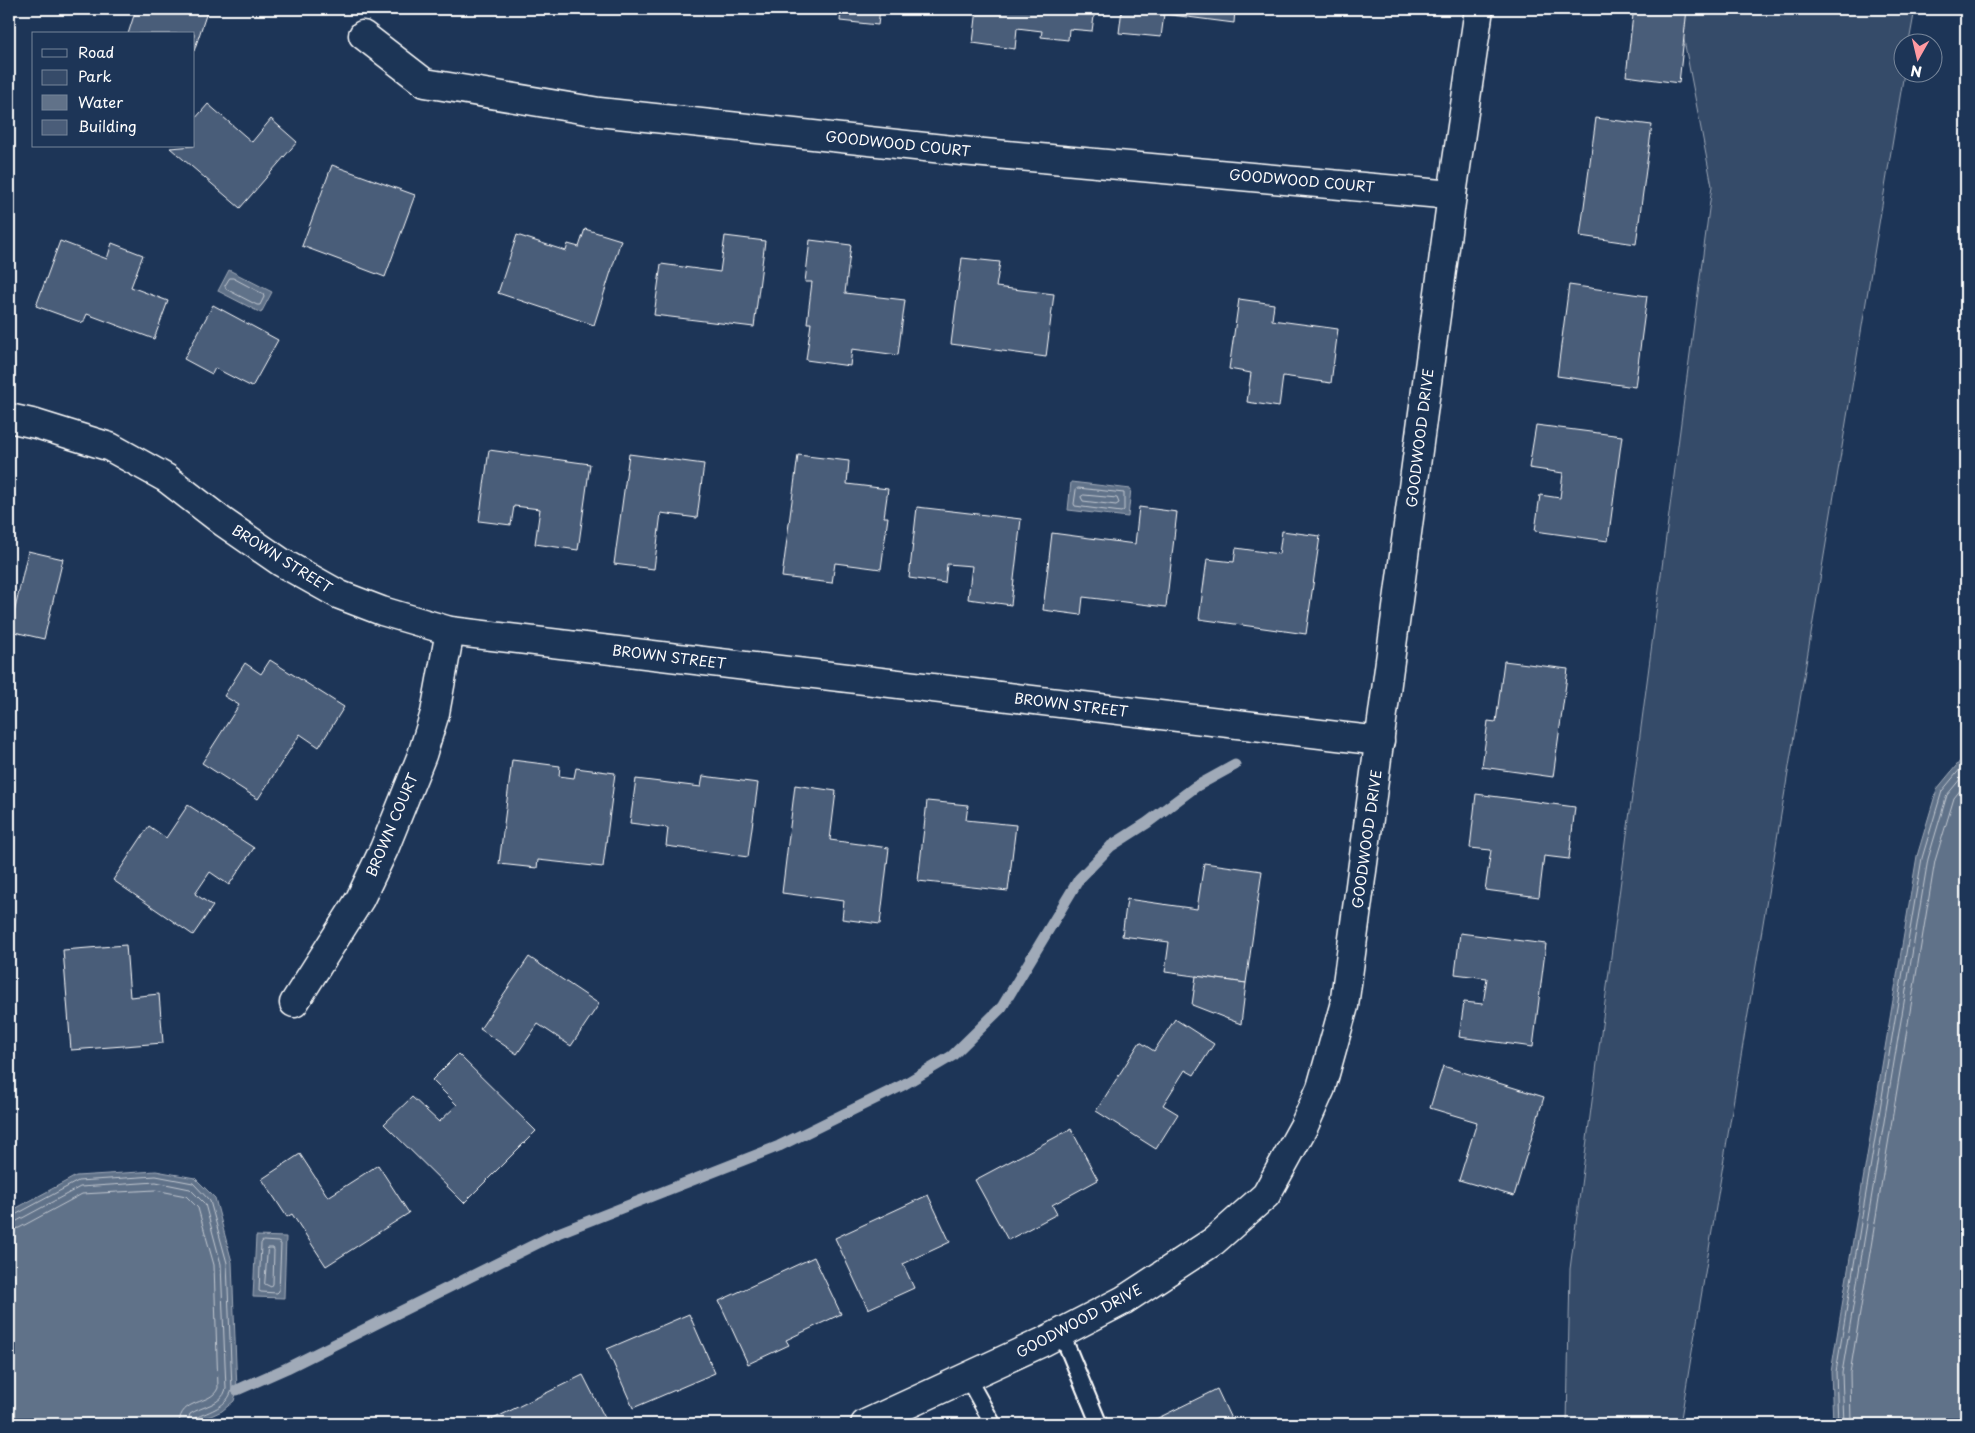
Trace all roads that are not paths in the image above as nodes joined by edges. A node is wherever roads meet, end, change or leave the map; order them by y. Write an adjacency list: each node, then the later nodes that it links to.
1 (1479, 9): 3 (street, GOODWOOD DRIVE)
2 (363, 35): 3 (street, GOODWOOD COURT)
3 (1452, 195): 6 (street, GOODWOOD DRIVE)
4 (9, 418): 5 (street, BROWN STREET)
5 (450, 631): 6 (street, BROWN STREET); 7 (street, BROWN COURT)
6 (1380, 741): 8 (street, GOODWOOD DRIVE)
7 (294, 1003)
8 (1061, 1332): 9 (street, GOODWOOD DRIVE); 12 (lane)
9 (967, 1377): 10 (street, GOODWOOD DRIVE); 11 (lane)
10 (865, 1424)
11 (992, 1424)
12 (1099, 1424)

